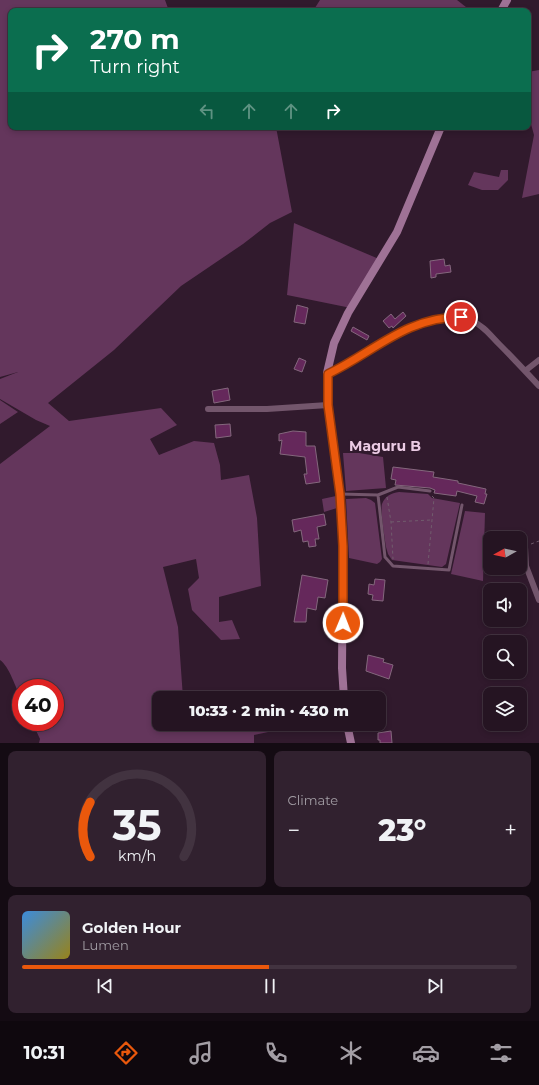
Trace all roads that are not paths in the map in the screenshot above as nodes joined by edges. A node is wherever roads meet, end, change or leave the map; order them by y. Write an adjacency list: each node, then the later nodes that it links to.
1 (440, 130): 4 (street)
2 (539, 360): 3 (street)
3 (525, 371): 4 (street); 5 (street)
4 (328, 374): 6 (street)
5 (539, 386)
6 (328, 405): 7 (street); 9 (street)
7 (208, 409)
8 (430, 492): 10 (lane)
9 (340, 494): 10 (lane); 14 (street)
10 (378, 496): 11 (lane)
11 (462, 505)
12 (527, 569): 13 (street)
13 (539, 600)
14 (344, 691)
15 (348, 731): 16 (street)
16 (351, 743)

